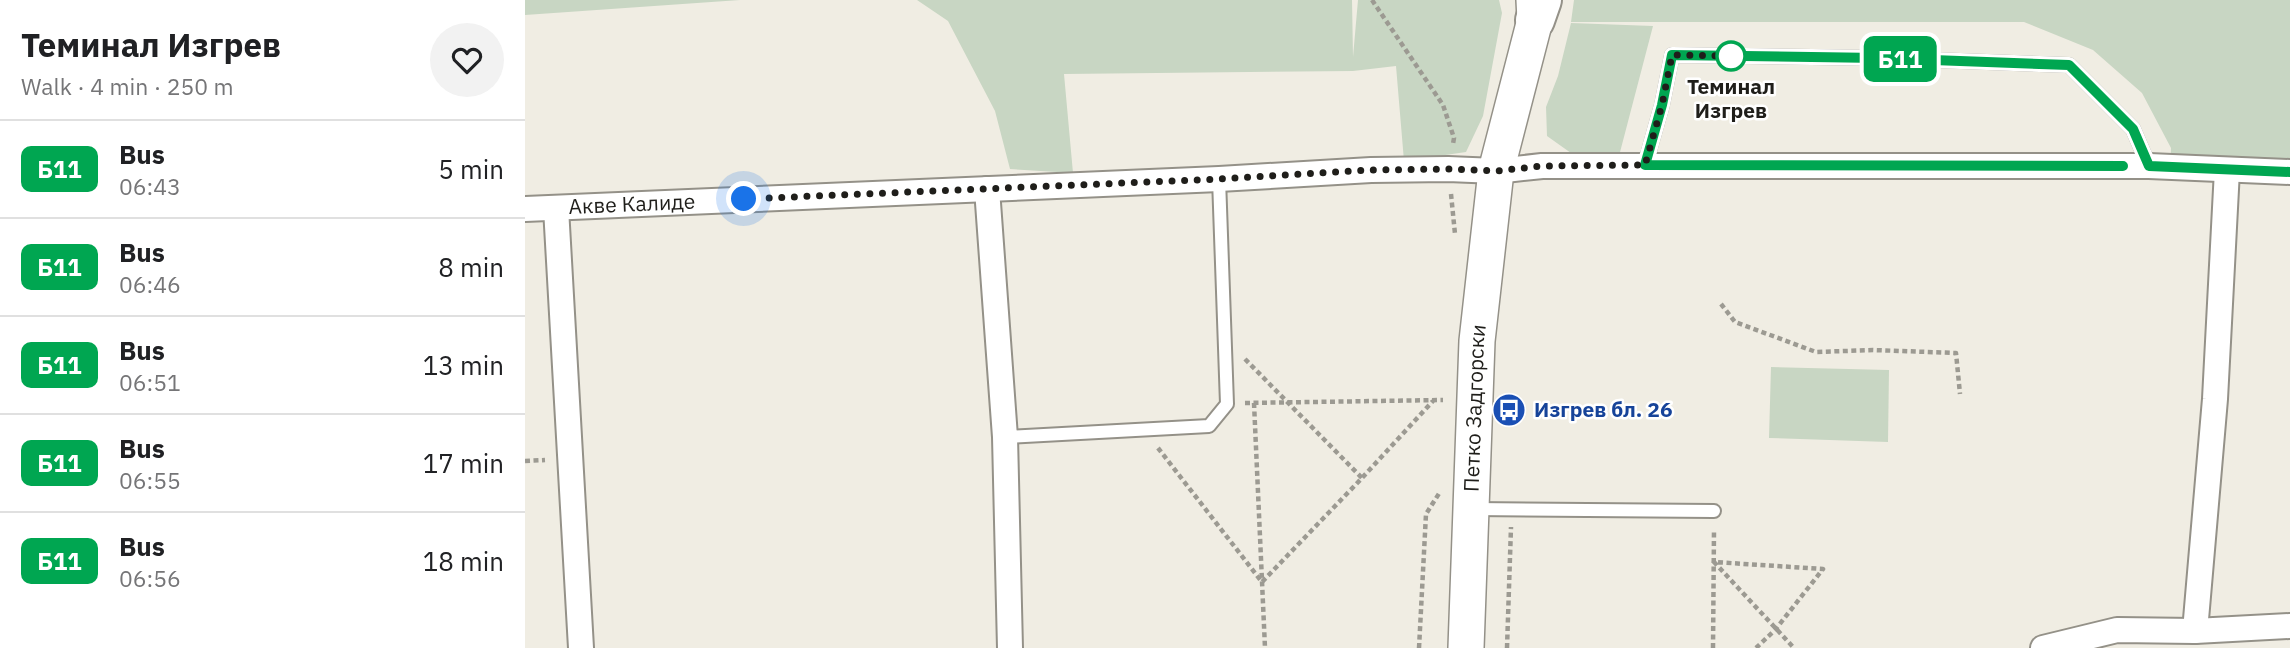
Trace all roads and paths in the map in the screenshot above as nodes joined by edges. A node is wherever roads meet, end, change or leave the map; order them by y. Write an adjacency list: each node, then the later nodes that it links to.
1 (1372, 0): 5 (path)
2 (1537, 7): 7 (street, Петко Задгорски)
3 (1645, 165): 4 (street, Акве Калиде); 4 (lane); 7 (street, Акве Калиде)
4 (2149, 166): 6 (street, Акве Калиде)
5 (1448, 169): 7 (street, Акве Калиде); 9 (street, Акве Калиде); 13 (path)
6 (2227, 170): 8 (street, Акве Калиде); 32 (street)
7 (1496, 171): 17 (street, Петко Задгорски)
8 (2290, 172)
9 (1219, 179): 10 (street, Акве Калиде); 15 (lane)
10 (987, 189): 11 (street, Акве Калиде); 23 (street)
11 (556, 208): 12 (street, Акве Калиде); 33 (street)
12 (525, 209)
13 (1455, 247)
14 (1721, 304): 16 (path)
15 (1224, 338): 19 (path); 21 (lane)
16 (1960, 394)
17 (1476, 400): 18 (path); 25 (street, Петко Задгорски)
18 (1433, 401): 19 (path); 24 (path)
19 (1287, 402): 20 (path); 24 (path)
20 (1254, 403): 21 (path); 29 (path)
21 (1227, 404): 22 (lane)
22 (1144, 429): 23 (lane); 29 (path)
23 (1005, 437): 34 (street)
24 (1362, 478): 29 (path)
25 (1464, 491): 26 (lane); 36 (path); 37 (street, Петко Задгорски)
26 (1512, 509): 27 (lane); 38 (path)
27 (1714, 511): 28 (path)
28 (1714, 562): 31 (path); 31 (path); 39 (path)
29 (1262, 582): 35 (path)
30 (2290, 626): 32 (street)
31 (1775, 630): 40 (path); 41 (path)
32 (2195, 631): 42 (street)
33 (581, 648)
34 (1010, 648)
35 (1265, 648)
36 (1419, 648)
37 (1466, 648)
38 (1507, 648)
39 (1713, 648)
40 (1756, 648)
41 (1794, 648)
42 (2043, 648)

